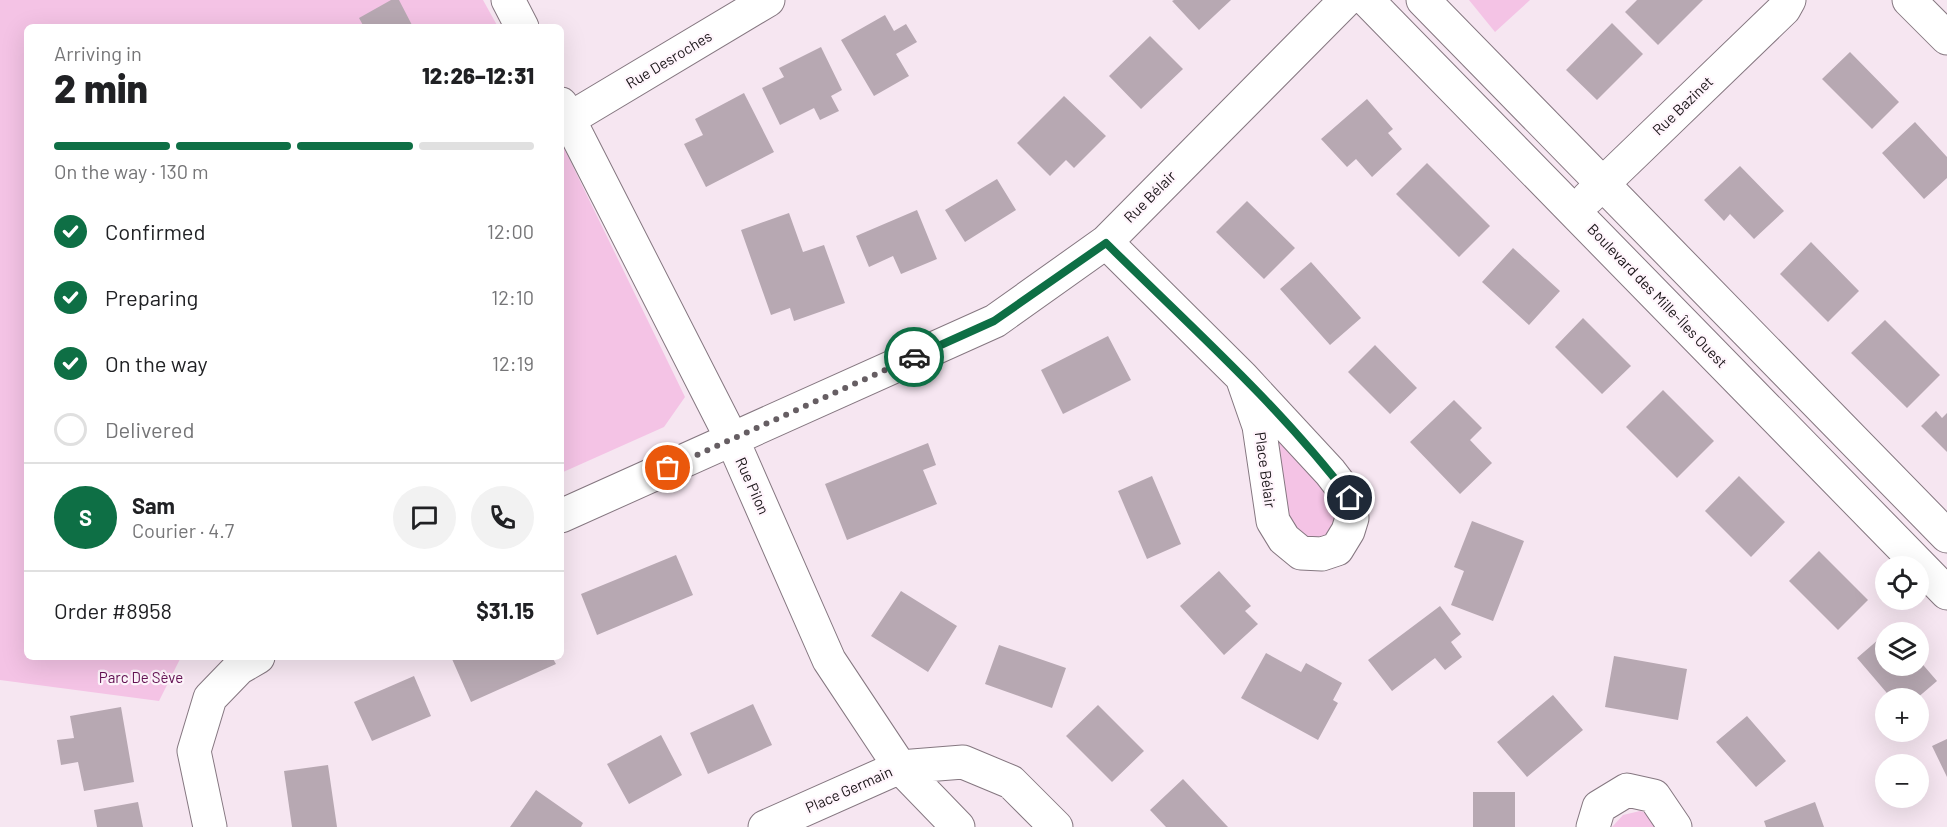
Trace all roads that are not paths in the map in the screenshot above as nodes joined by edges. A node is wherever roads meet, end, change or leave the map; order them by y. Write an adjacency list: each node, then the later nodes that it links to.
1 (508, 0): 8 (street)
2 (768, 0): 10 (street, Rue Desroches)
3 (1346, 0): 13 (street, Rue Bélair)
4 (1367, 0): 12 (street, Boulevard des Mille-Îles Ouest)
5 (1423, 0): 11 (street)
6 (1789, 0): 11 (street, Rue Bazinet)
7 (1909, 0): 9 (street)
8 (520, 24)
9 (1947, 38)
10 (565, 112): 15 (street, Rue Pilon)
11 (1604, 183): 12 (street, Rue Bazinet); 17 (street)
12 (1574, 211): 18 (street, Boulevard des Mille-Îles Ouest)
13 (1106, 243): 14 (street, Place Bélair); 15 (street, Rue Bélair)
14 (1242, 377): 14 (street, Place Bélair)
15 (732, 439): 16 (street, Rue Bélair); 20 (street, Rue Pilon)
16 (564, 515)
17 (1947, 536)
18 (1947, 593)
19 (253, 660): 21 (street)
20 (900, 767): 22 (street, Place Germain); 23 (street, Rue Pilon); 24 (street)
21 (210, 827)
22 (765, 827)
23 (958, 827)
24 (1056, 827)
25 (1593, 827): 26 (street)
26 (1675, 827)

